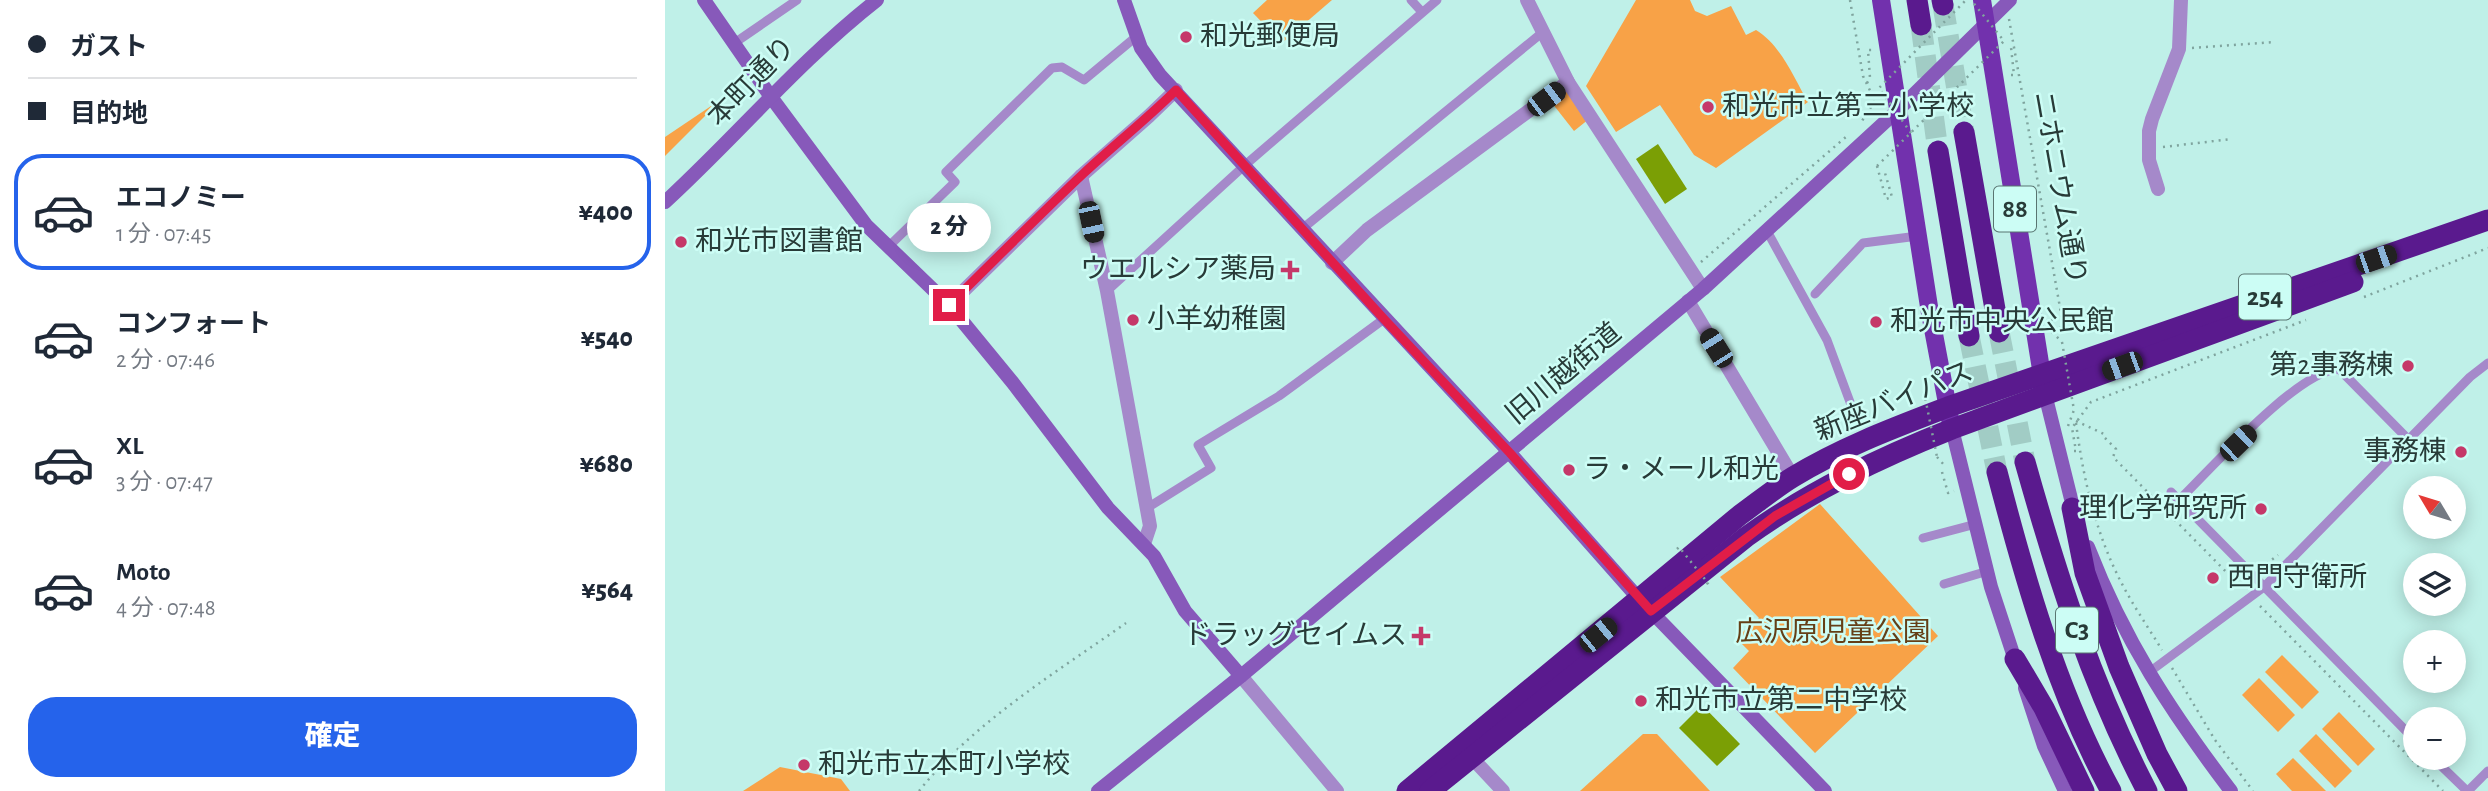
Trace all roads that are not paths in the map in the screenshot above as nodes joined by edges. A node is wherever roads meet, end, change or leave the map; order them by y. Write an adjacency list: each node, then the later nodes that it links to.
1 (703, 0): 18 (street)
2 (797, 0): 18 (lane)
3 (877, 0): 21 (street, 本町通り)
4 (1124, 0): 17 (street)
5 (1411, 0): 13 (lane)
6 (1437, 0): 13 (lane)
7 (1527, 0): 16 (street)
8 (1881, 0): 22 (main road)
9 (1917, 0): 15 (highway)
10 (1982, 0): 14 (main road, 88)
11 (2181, 0): 27 (street)
12 (2006, 4): 14 (street, 旧川越街道)
13 (1422, 12): 25 (lane)
14 (1986, 23): 22 (street, 旧川越街道); 45 (main road, 88)
15 (1921, 25)
16 (1543, 32): 19 (street); 30 (lane)
17 (1137, 36): 20 (street); 34 (lane)
18 (733, 44): 21 (street)
19 (1568, 82): 35 (street); 36 (street)
20 (1176, 90): 25 (street); 26 (street)
21 (771, 97): 28 (street, 本町通り); 34 (street)
22 (1898, 110): 31 (street, 旧川越街道); 33 (main road)
23 (1964, 132): 42 (highway)
24 (1938, 151): 43 (highway)
25 (1244, 166): 30 (street); 37 (lane)
26 (1081, 176): 37 (street); 40 (street)
27 (2158, 189)
28 (665, 202)
29 (2488, 220): 45 (highway, 新座バイパス / 254)
30 (1302, 229): 35 (street)
31 (1767, 231): 36 (street, 旧川越街道); 46 (lane)
32 (2488, 234): 45 (highway, 新座バイパス / 254)
33 (1918, 236): 38 (lane); 47 (main road)
34 (888, 247): 40 (street)
35 (1332, 262): 41 (street)
36 (1703, 289): 39 (street, 旧川越街道)
37 (1107, 291): 56 (street)
38 (1815, 294)
39 (1688, 301): 50 (street, 旧川越街道); 53 (street)
40 (949, 305): 60 (street)
41 (1384, 319): 50 (street); 56 (lane)
42 (1999, 332)
43 (1969, 336)
44 (2488, 363): 49 (lane)
45 (2044, 384): 47 (highway, 新座バイパス / 254); 48 (highway, 新座バイパス / 254); 57 (street)
46 (1850, 402)
47 (1948, 407): 48 (main road); 53 (highway, 新座バイパス / 254)
48 (1952, 429): 58 (street); 64 (highway, 新座バイパス / 254)
49 (2409, 440): 55 (lane); 63 (lane)
50 (1510, 453): 64 (street); 67 (street, 旧川越街道)
51 (2025, 462): 81 (highway, C3)
52 (1997, 472): 80 (highway, C3)
53 (1793, 477): 64 (highway, 新座バイパス / 254)
54 (2171, 492): 55 (lane)
55 (2179, 500): 63 (lane)
56 (1146, 508): 60 (street)
57 (2072, 508): 66 (street); 82 (highway)
58 (1976, 524): 59 (lane); 61 (street)
59 (1923, 538)
60 (1144, 544): 67 (street)
61 (1987, 571): 62 (lane); 65 (street)
62 (1944, 584)
63 (2264, 587): 66 (lane); 68 (lane)
64 (1646, 605): 69 (highway, 新座バイパス / 254); 74 (highway, 新座バイパス / 254); 77 (street)
65 (2015, 659): 78 (street); 79 (highway)
66 (2148, 673): 83 (street)
67 (1241, 677): 72 (street, 旧川越街道); 73 (street)
68 (2403, 728)
69 (1472, 758): 75 (highway, 新座バイパス / 254); 76 (street)
70 (2445, 770): 84 (lane)
71 (2488, 771): 84 (lane)
72 (1098, 791)
73 (1337, 791)
74 (1408, 791)
75 (1430, 791)
76 (1503, 791)
77 (1825, 791)
78 (2065, 791)
79 (2084, 791)
80 (2111, 791)
81 (2147, 791)
82 (2177, 791)
83 (2231, 791)
84 (2467, 791)

